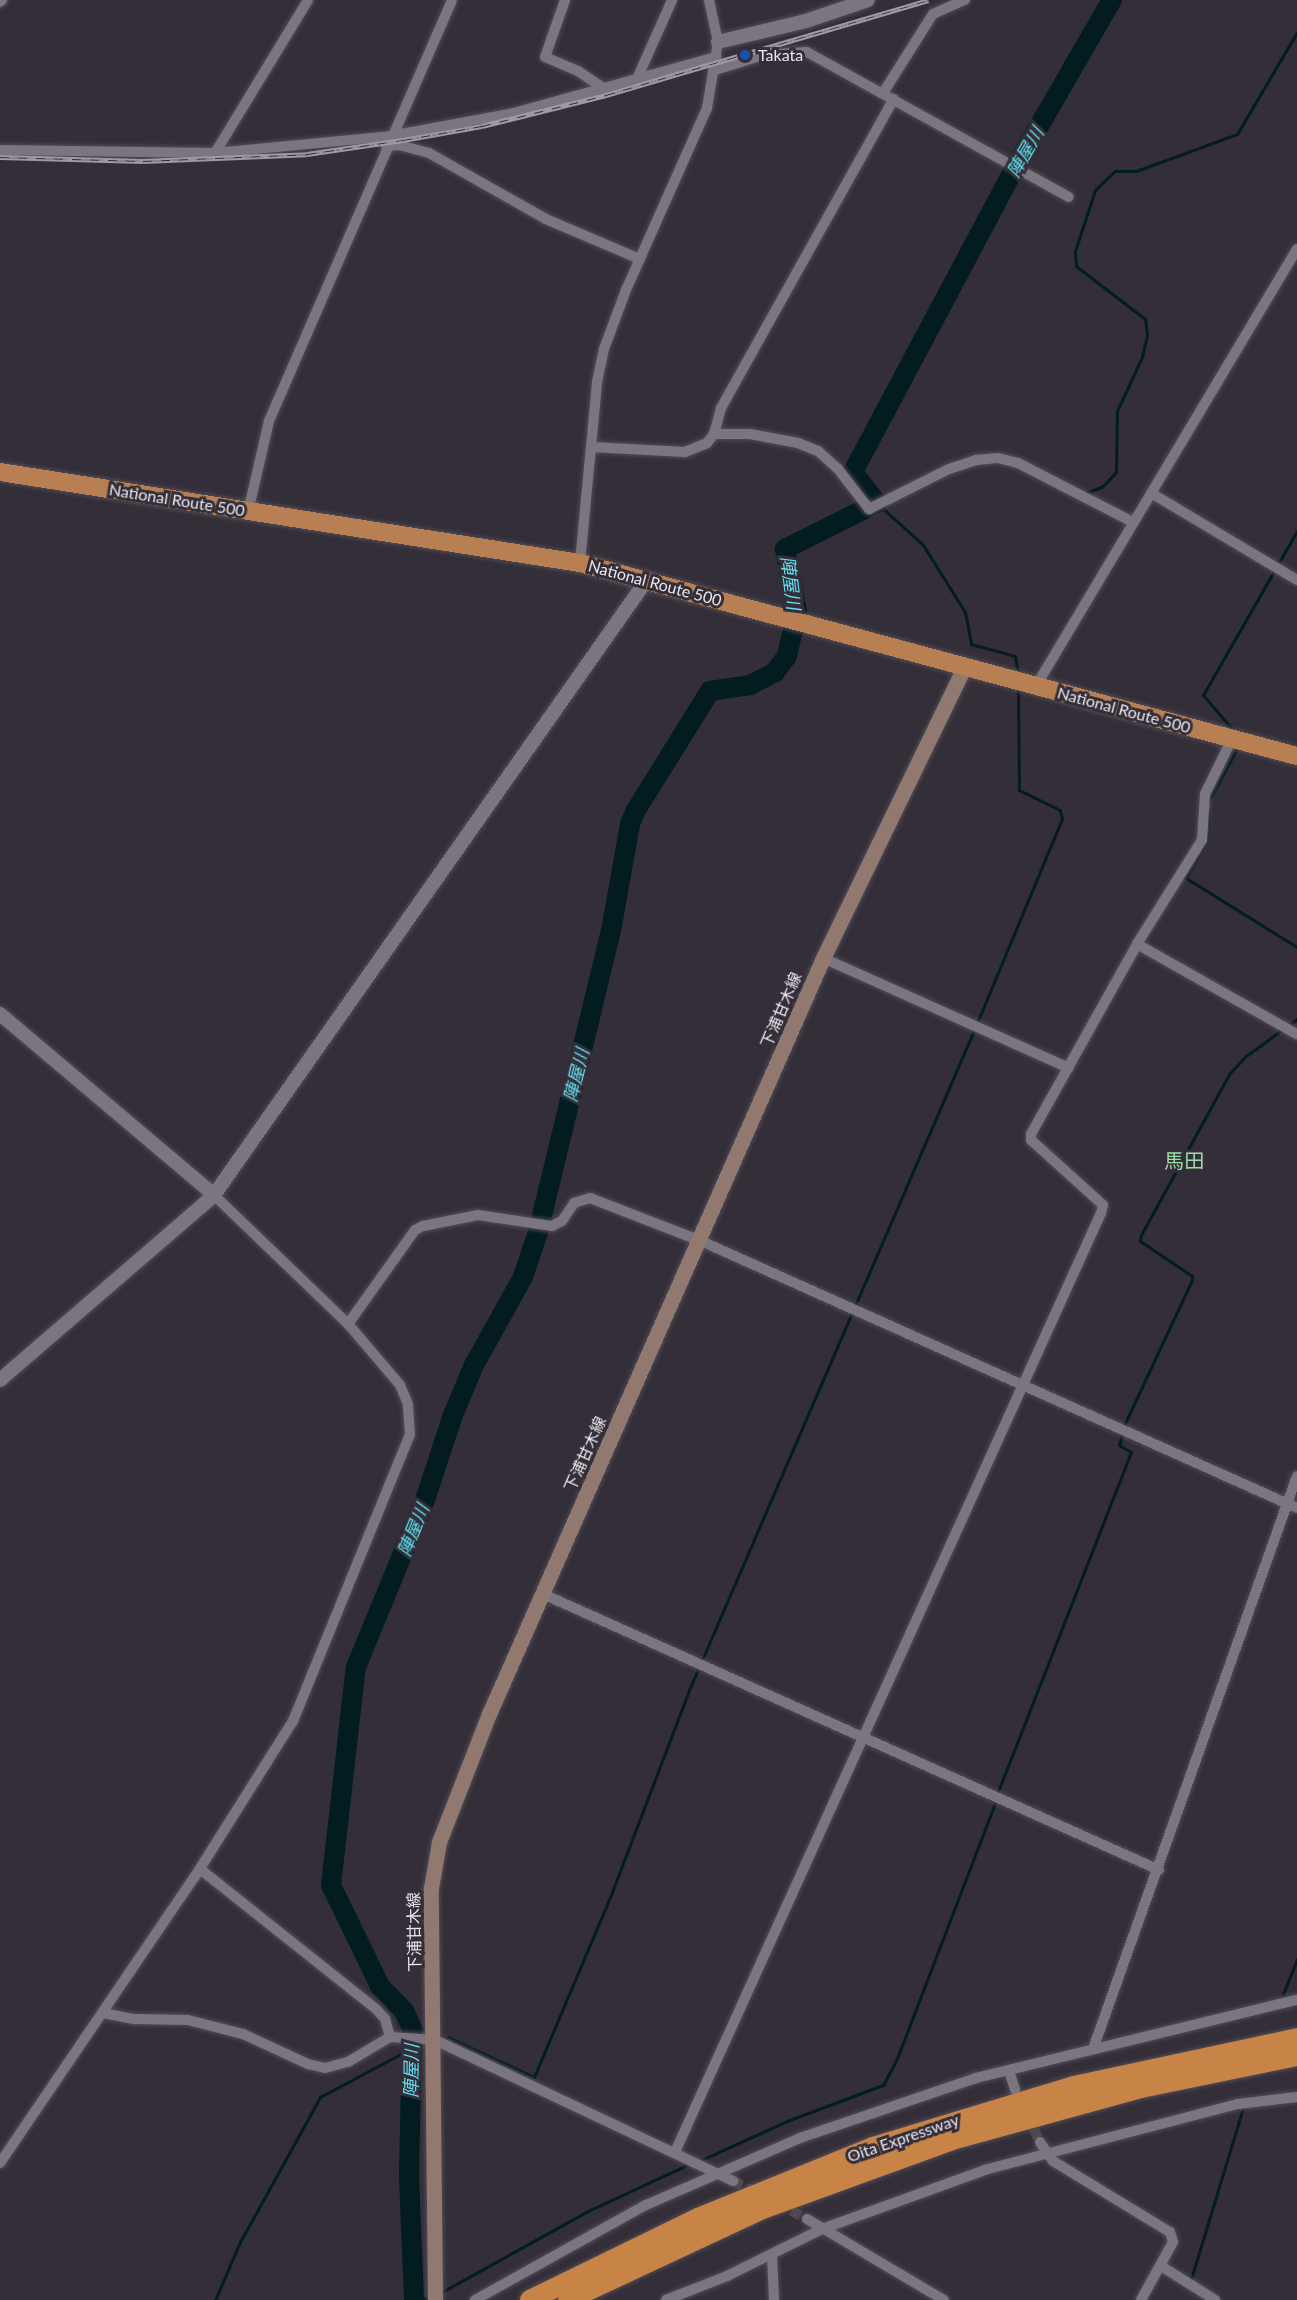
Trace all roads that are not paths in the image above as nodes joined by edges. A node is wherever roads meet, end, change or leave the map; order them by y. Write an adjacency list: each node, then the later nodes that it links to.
1 (308, 0): 17 (street)
2 (452, 0): 15 (street)
3 (565, 0): 12 (street)
4 (672, 0): 11 (street)
5 (709, 0): 8 (street)
6 (868, 0): 8 (street)
7 (964, 0): 13 (street)
8 (718, 42): 9 (street)
9 (716, 57): 10 (street); 11 (street)
10 (715, 70): 13 (street); 20 (street)
11 (636, 81): 12 (street)
12 (605, 90): 15 (street)
13 (883, 93): 14 (street)
14 (894, 99): 18 (street); 21 (street)
15 (388, 141): 17 (street); 20 (street); 25 (street)
16 (0, 150): 17 (street)
17 (215, 153)
18 (1069, 197)
19 (1297, 249): 24 (street)
20 (640, 259): 22 (street)
21 (714, 434): 22 (street); 26 (street)
22 (591, 447): 27 (street)
23 (0, 472): 25 (highway, National Route 500)
24 (1151, 493): 26 (street); 28 (street)
25 (248, 512): 27 (highway, National Route 500)
26 (1133, 522): 31 (street)
27 (580, 563): 29 (highway, National Route 500)
28 (1297, 580)
29 (646, 581): 30 (highway, National Route 500); 39 (street)
30 (964, 668): 31 (highway, National Route 500); 35 (main road, 下浦甘木線)
31 (1036, 686): 32 (highway, National Route 500)
32 (1232, 739): 33 (highway, National Route 500); 34 (street)
33 (1297, 756)
34 (1137, 944): 37 (street); 38 (street)
35 (823, 958): 38 (street); 40 (main road, 下浦甘木線)
36 (0, 1014): 39 (street)
37 (1297, 1034)
38 (1070, 1068): 43 (street)
39 (214, 1196): 41 (street); 42 (street)
40 (700, 1240): 41 (street); 43 (street); 47 (main road, 下浦甘木線)
41 (348, 1324): 49 (street)
42 (0, 1380)
43 (1024, 1384): 45 (street); 48 (street)
44 (1297, 1476): 45 (street)
45 (1286, 1502): 46 (street); 50 (street)
46 (1297, 1508)
47 (543, 1594): 48 (street); 55 (main road, 下浦甘木線)
48 (865, 1738): 50 (street); 62 (street)
49 (200, 1869): 52 (street); 53 (street)
50 (1159, 1870): 56 (street)
51 (1297, 2000): 56 (street)
52 (103, 2013): 53 (street); 63 (street)
53 (390, 2037): 55 (street)
54 (1297, 2038): 72 (highway, Oita Expressway)
55 (431, 2040): 62 (street); 70 (main road, 下浦甘木線)
56 (1093, 2049): 58 (street)
57 (1297, 2056): 73 (highway, Oita Expressway)
58 (1009, 2071): 59 (street); 64 (street)
59 (1015, 2090)
60 (1297, 2097): 61 (street)
61 (1042, 2147): 67 (street); 69 (street)
62 (675, 2152): 64 (street)
63 (0, 2163)
64 (718, 2173): 65 (street); 71 (street)
65 (734, 2181)
66 (807, 2218): 67 (street)
67 (822, 2229): 68 (street); 76 (street)
68 (772, 2255): 74 (street); 75 (street)
69 (1161, 2266): 77 (street); 78 (street)
70 (435, 2300)
71 (475, 2300)
72 (530, 2300)
73 (568, 2300)
74 (666, 2300)
75 (774, 2300)
76 (944, 2300)
77 (1142, 2300)
78 (1215, 2300)

